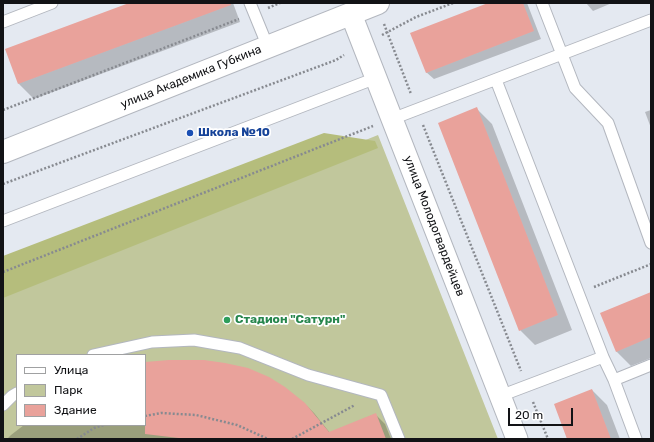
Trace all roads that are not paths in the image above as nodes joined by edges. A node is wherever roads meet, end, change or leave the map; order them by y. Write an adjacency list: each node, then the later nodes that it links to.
1 (52, 3): 7 (lane)
2 (377, 3): 5 (street, улица Академика Губкина)
3 (542, 3): 9 (lane)
4 (252, 8): 8 (lane)
5 (351, 14): 8 (street, улица Академика Губкина); 10 (street, улица Молодогвардейцев)
6 (651, 20): 9 (lane)
7 (3, 22)
8 (268, 47): 13 (street, улица Академика Губкина)
9 (562, 54): 11 (lane); 15 (lane)
10 (376, 78): 12 (street, улица Молодогвардейцев); 14 (lane)
11 (496, 80): 12 (lane); 17 (lane)
12 (392, 118): 21 (street, улица Молодогвардейцев)
13 (4, 147)
14 (3, 221)
15 (651, 243)
16 (98, 354): 23 (lane)
17 (603, 357): 19 (lane); 21 (lane)
18 (651, 365): 19 (lane)
19 (614, 380): 25 (lane)
20 (16, 394): 22 (lane)
21 (500, 396): 24 (street, улица Молодогвардейцев)
22 (3, 405)
23 (399, 439)
24 (517, 439)
25 (636, 439)

